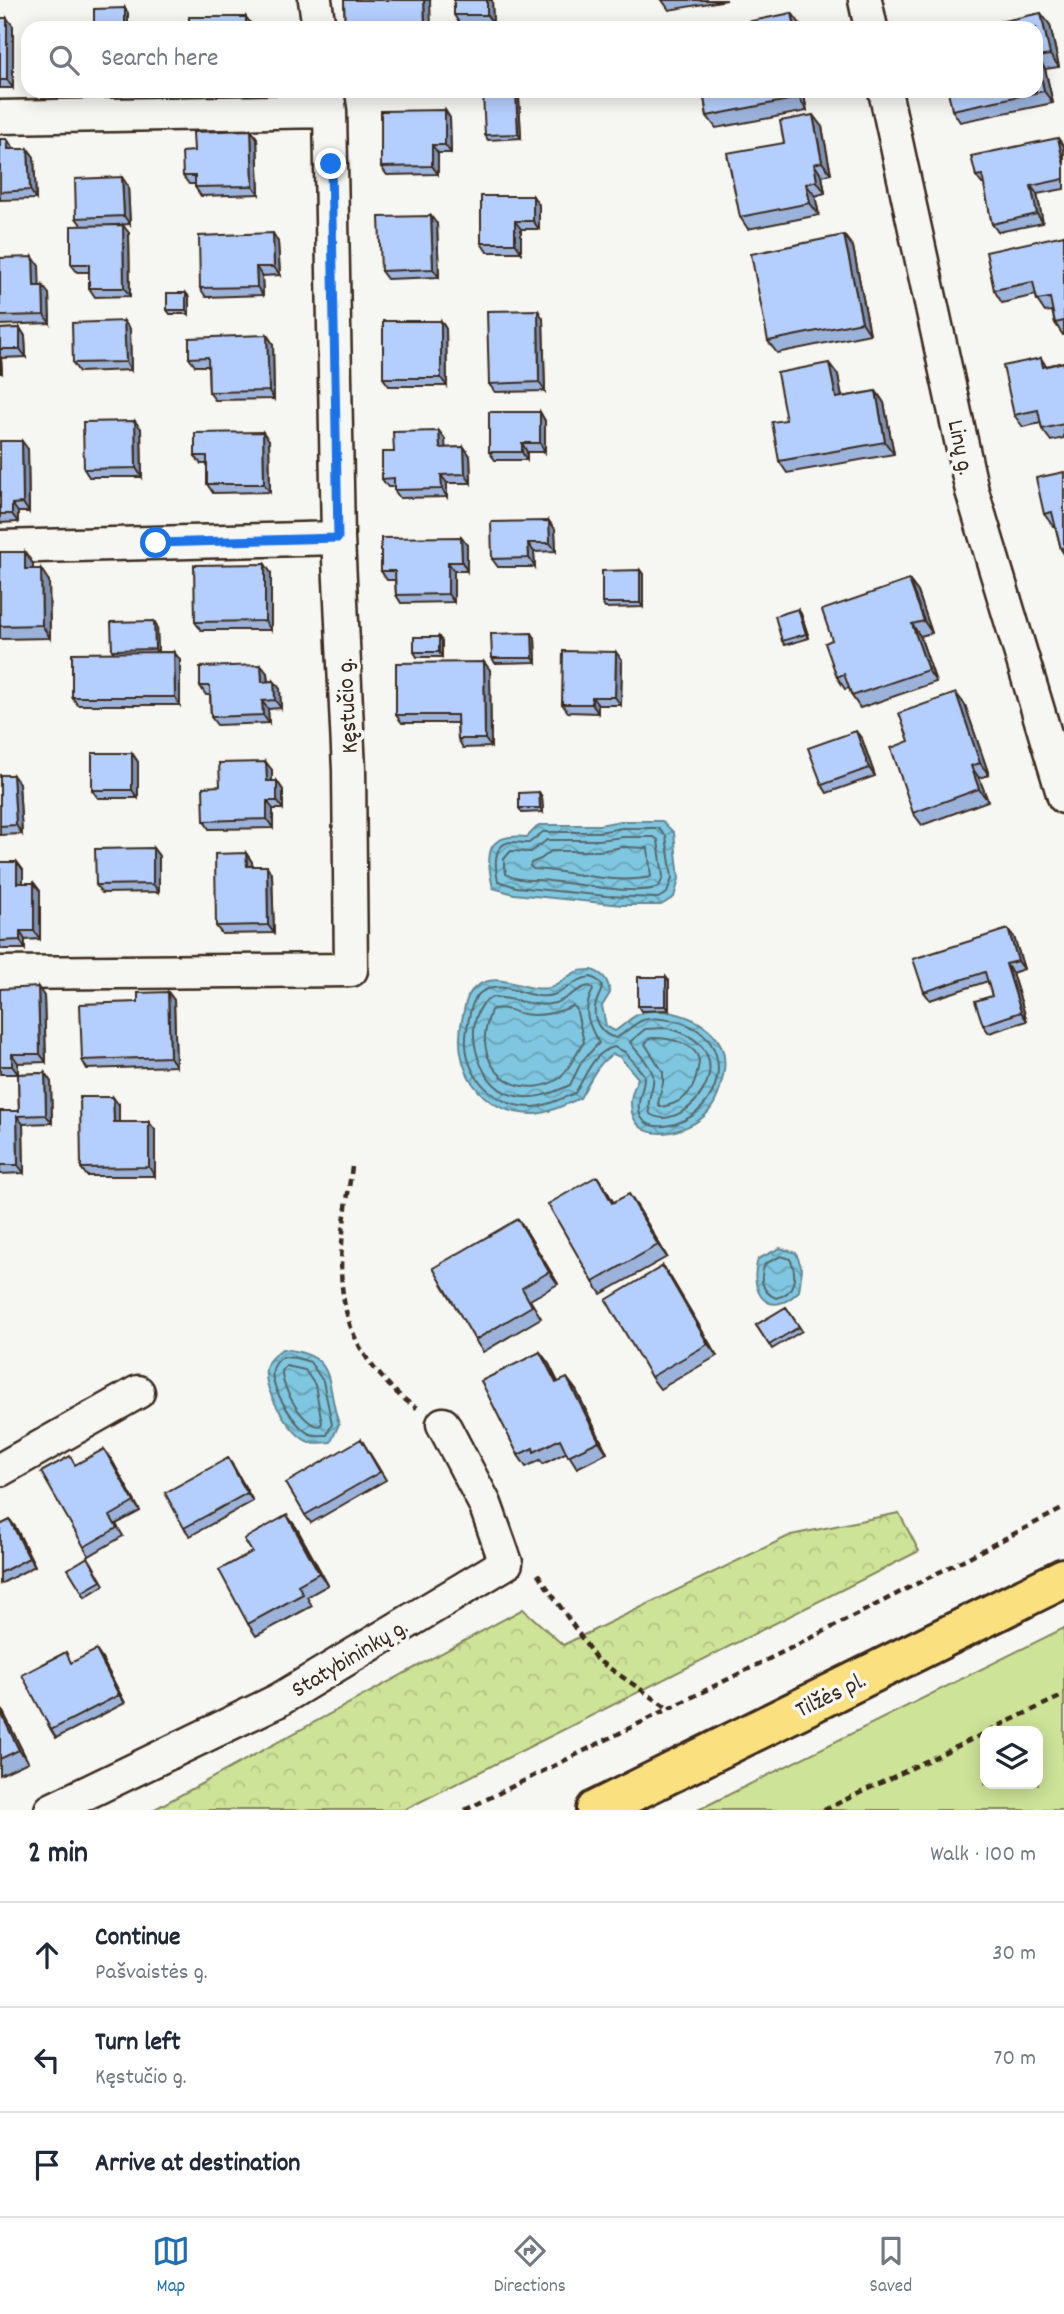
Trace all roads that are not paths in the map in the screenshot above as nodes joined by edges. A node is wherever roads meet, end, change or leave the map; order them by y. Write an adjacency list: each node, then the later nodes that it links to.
1 (315, 0): 2 (street)
2 (318, 21)
3 (887, 98): 8 (street, Linų g.)
4 (329, 101): 5 (street); 6 (street, Kęstučio g.)
5 (0, 117)
6 (338, 538): 7 (street); 9 (street, Kęstučio g.)
7 (0, 547)
8 (1064, 797)
9 (0, 973)
10 (138, 1392): 12 (street)
11 (443, 1424): 14 (street, Statybininkų g.)
12 (0, 1470)
13 (1064, 1578): 15 (highway, Tilžės pl.)
14 (51, 1810)
15 (596, 1810)

